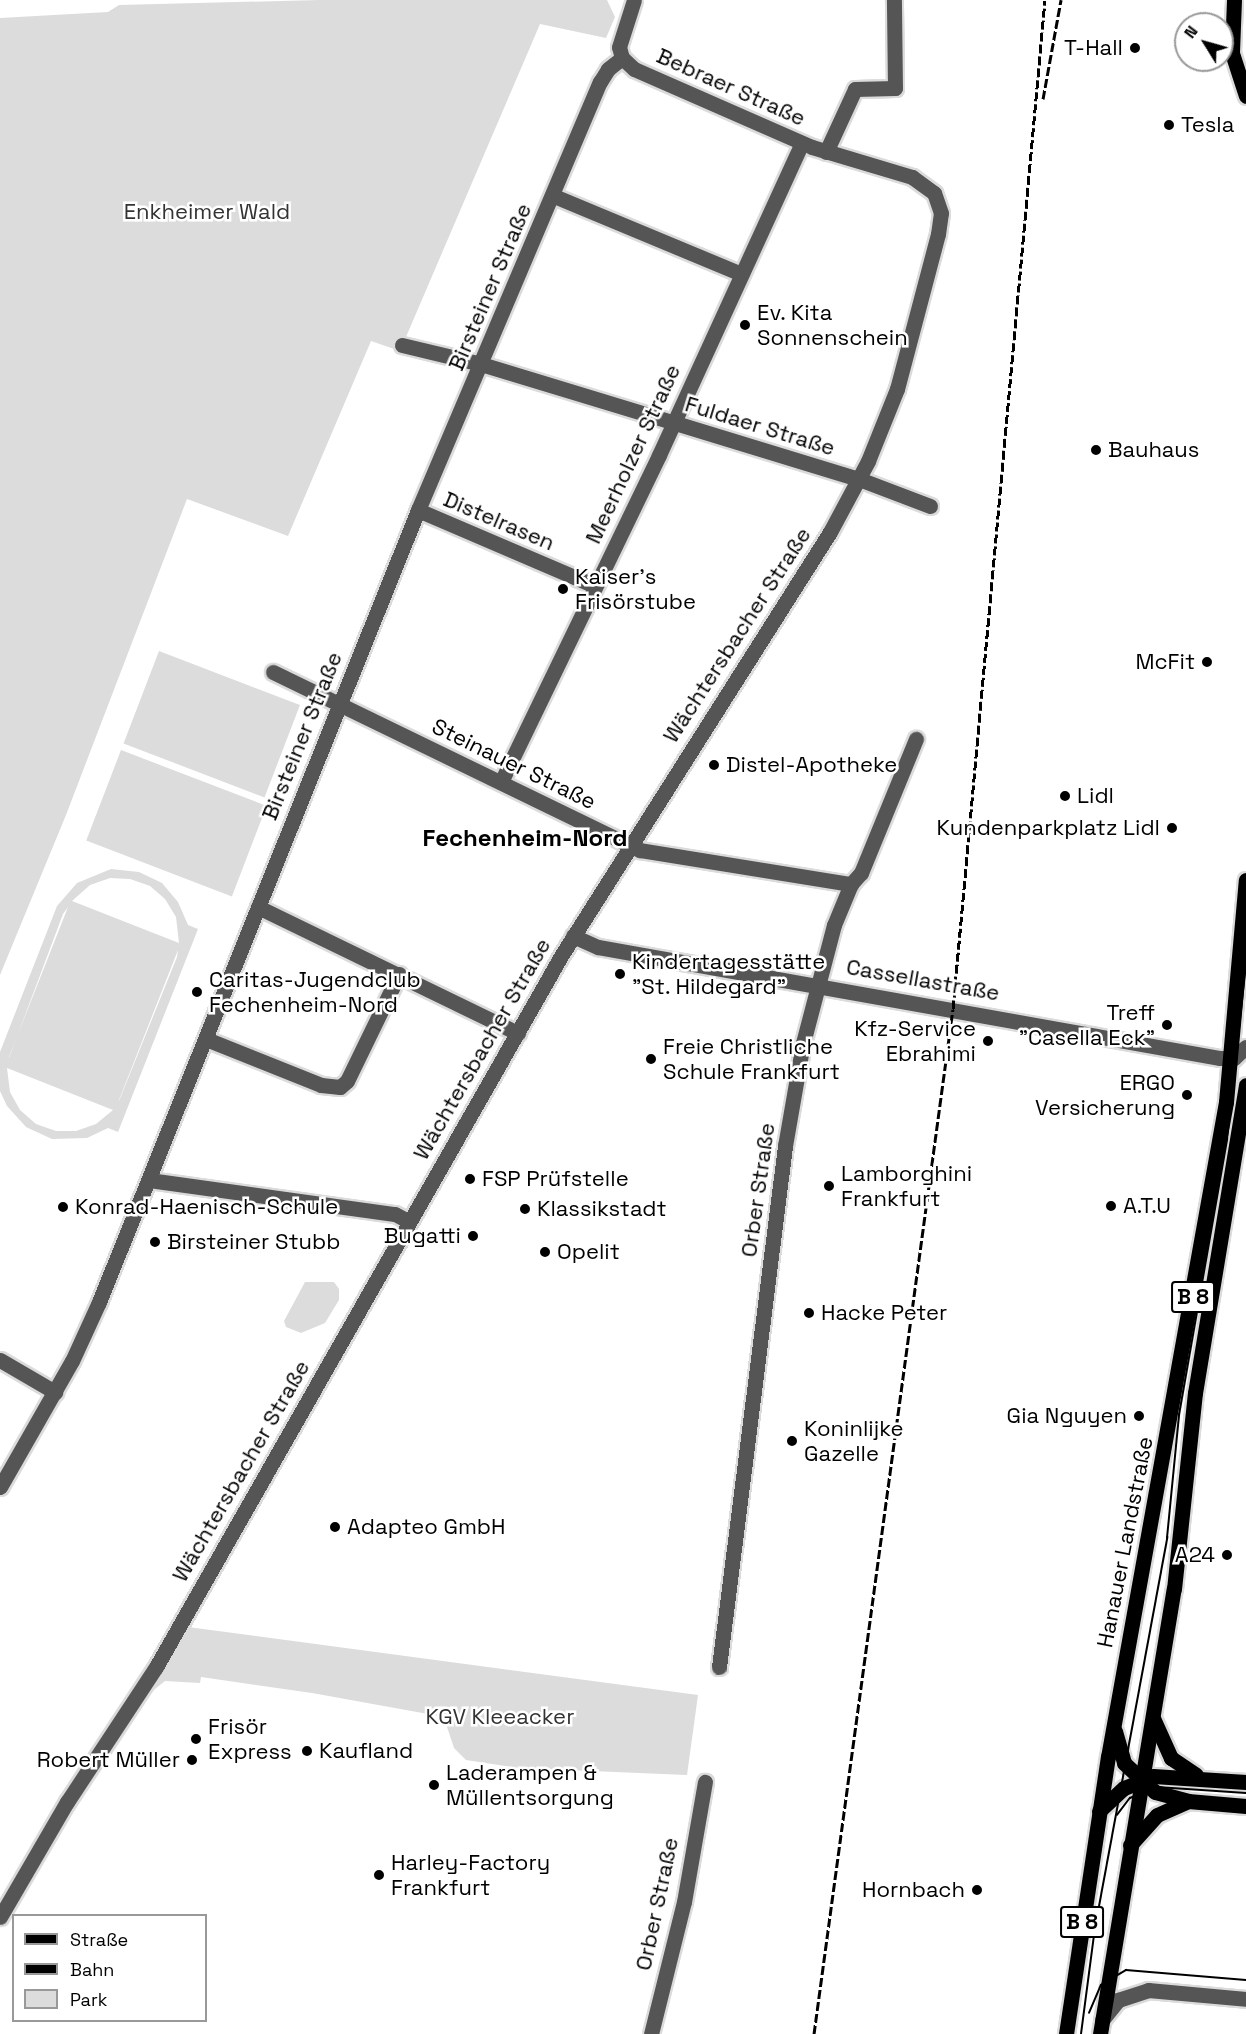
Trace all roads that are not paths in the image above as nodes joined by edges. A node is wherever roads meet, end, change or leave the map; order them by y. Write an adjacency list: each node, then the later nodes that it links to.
1 (621, 0): 4 (street)
2 (894, 0): 8 (street, Bebraer Straße)
3 (1232, 3): 6 (main road)
4 (632, 7): 5 (street)
5 (622, 58): 7 (street, Bebraer Straße); 10 (street, Birsteiner Straße)
6 (1246, 96)
7 (802, 143): 8 (street, Bebraer Straße); 11 (street, Meerholzer Straße)
8 (826, 152): 9 (street, Bebraer Straße)
9 (927, 186): 15 (street, Wächtersbacher Straße)
10 (554, 196): 11 (street); 13 (street, Birsteiner Straße)
11 (741, 274): 14 (street, Meerholzer Straße)
12 (402, 345): 13 (street, Fuldaer Straße)
13 (481, 364): 14 (street, Fuldaer Straße); 17 (street, Birsteiner Straße)
14 (672, 422): 15 (street, Fuldaer Straße); 18 (street, Meerholzer Straße)
15 (859, 479): 16 (street, Fuldaer Straße); 23 (street, Wächtersbacher Straße)
16 (930, 506)
17 (418, 510): 18 (street, Distelrasen); 20 (street, Birsteiner Straße)
18 (596, 586): 22 (street, Meerholzer Straße)
19 (273, 672): 20 (street, Steinauer Straße)
20 (338, 704): 22 (street, Steinauer Straße); 26 (street, Birsteiner Straße)
21 (916, 739): 25 (street, Orber Straße)
22 (501, 782): 23 (street, Steinauer Straße)
23 (630, 846): 25 (street, Steinauer Straße); 27 (street, Wächtersbacher Straße)
24 (1246, 880): 33 (main road, Hanauer Landstraße / B 8)
25 (851, 884): 29 (street, Orber Straße)
26 (258, 907): 28 (street); 31 (street, Birsteiner Straße)
27 (573, 936): 29 (street, Cassellastraße); 30 (street, Wächtersbacher Straße)
28 (399, 974): 30 (street); 31 (street)
29 (817, 984): 33 (street, Cassellastraße); 40 (street, Orber Straße)
30 (518, 1033): 36 (street, Wächtersbacher Straße)
31 (206, 1039): 35 (street, Birsteiner Straße)
32 (1246, 1047): 33 (street)
33 (1230, 1059): 42 (main road, Hanauer Landstraße / B 8)
34 (1246, 1085): 41 (main road, Hanauer Landstraße / B 8)
35 (149, 1180): 36 (street); 38 (street, Birsteiner Straße)
36 (408, 1221): 51 (street, Wächtersbacher Straße)
37 (0, 1360): 38 (street)
38 (55, 1392): 39 (street, Birsteiner Straße)
39 (0, 1487)
40 (719, 1667)
41 (1152, 1715): 43 (main road); 44 (main road, Hanauer Landstraße / B 8)
42 (1114, 1722): 44 (main road); 49 (main road, Hanauer Landstraße / B 8)
43 (1202, 1778): 44 (main road); 46 (main road)
44 (1140, 1781): 47 (main road); 49 (main road); 50 (main road, Hanauer Landstraße / B 8)
45 (705, 1782): 54 (street, Orber Straße)
46 (1246, 1782)
47 (1188, 1801): 48 (main road); 50 (main road)
48 (1246, 1806)
49 (1099, 1810): 55 (main road, Hanauer Landstraße / B 8)
50 (1128, 1848): 53 (main road, Hanauer Landstraße / B 8)
51 (0, 1917)
52 (1246, 1999): 53 (street)
53 (1101, 2027)
54 (651, 2034)
55 (1066, 2034)

